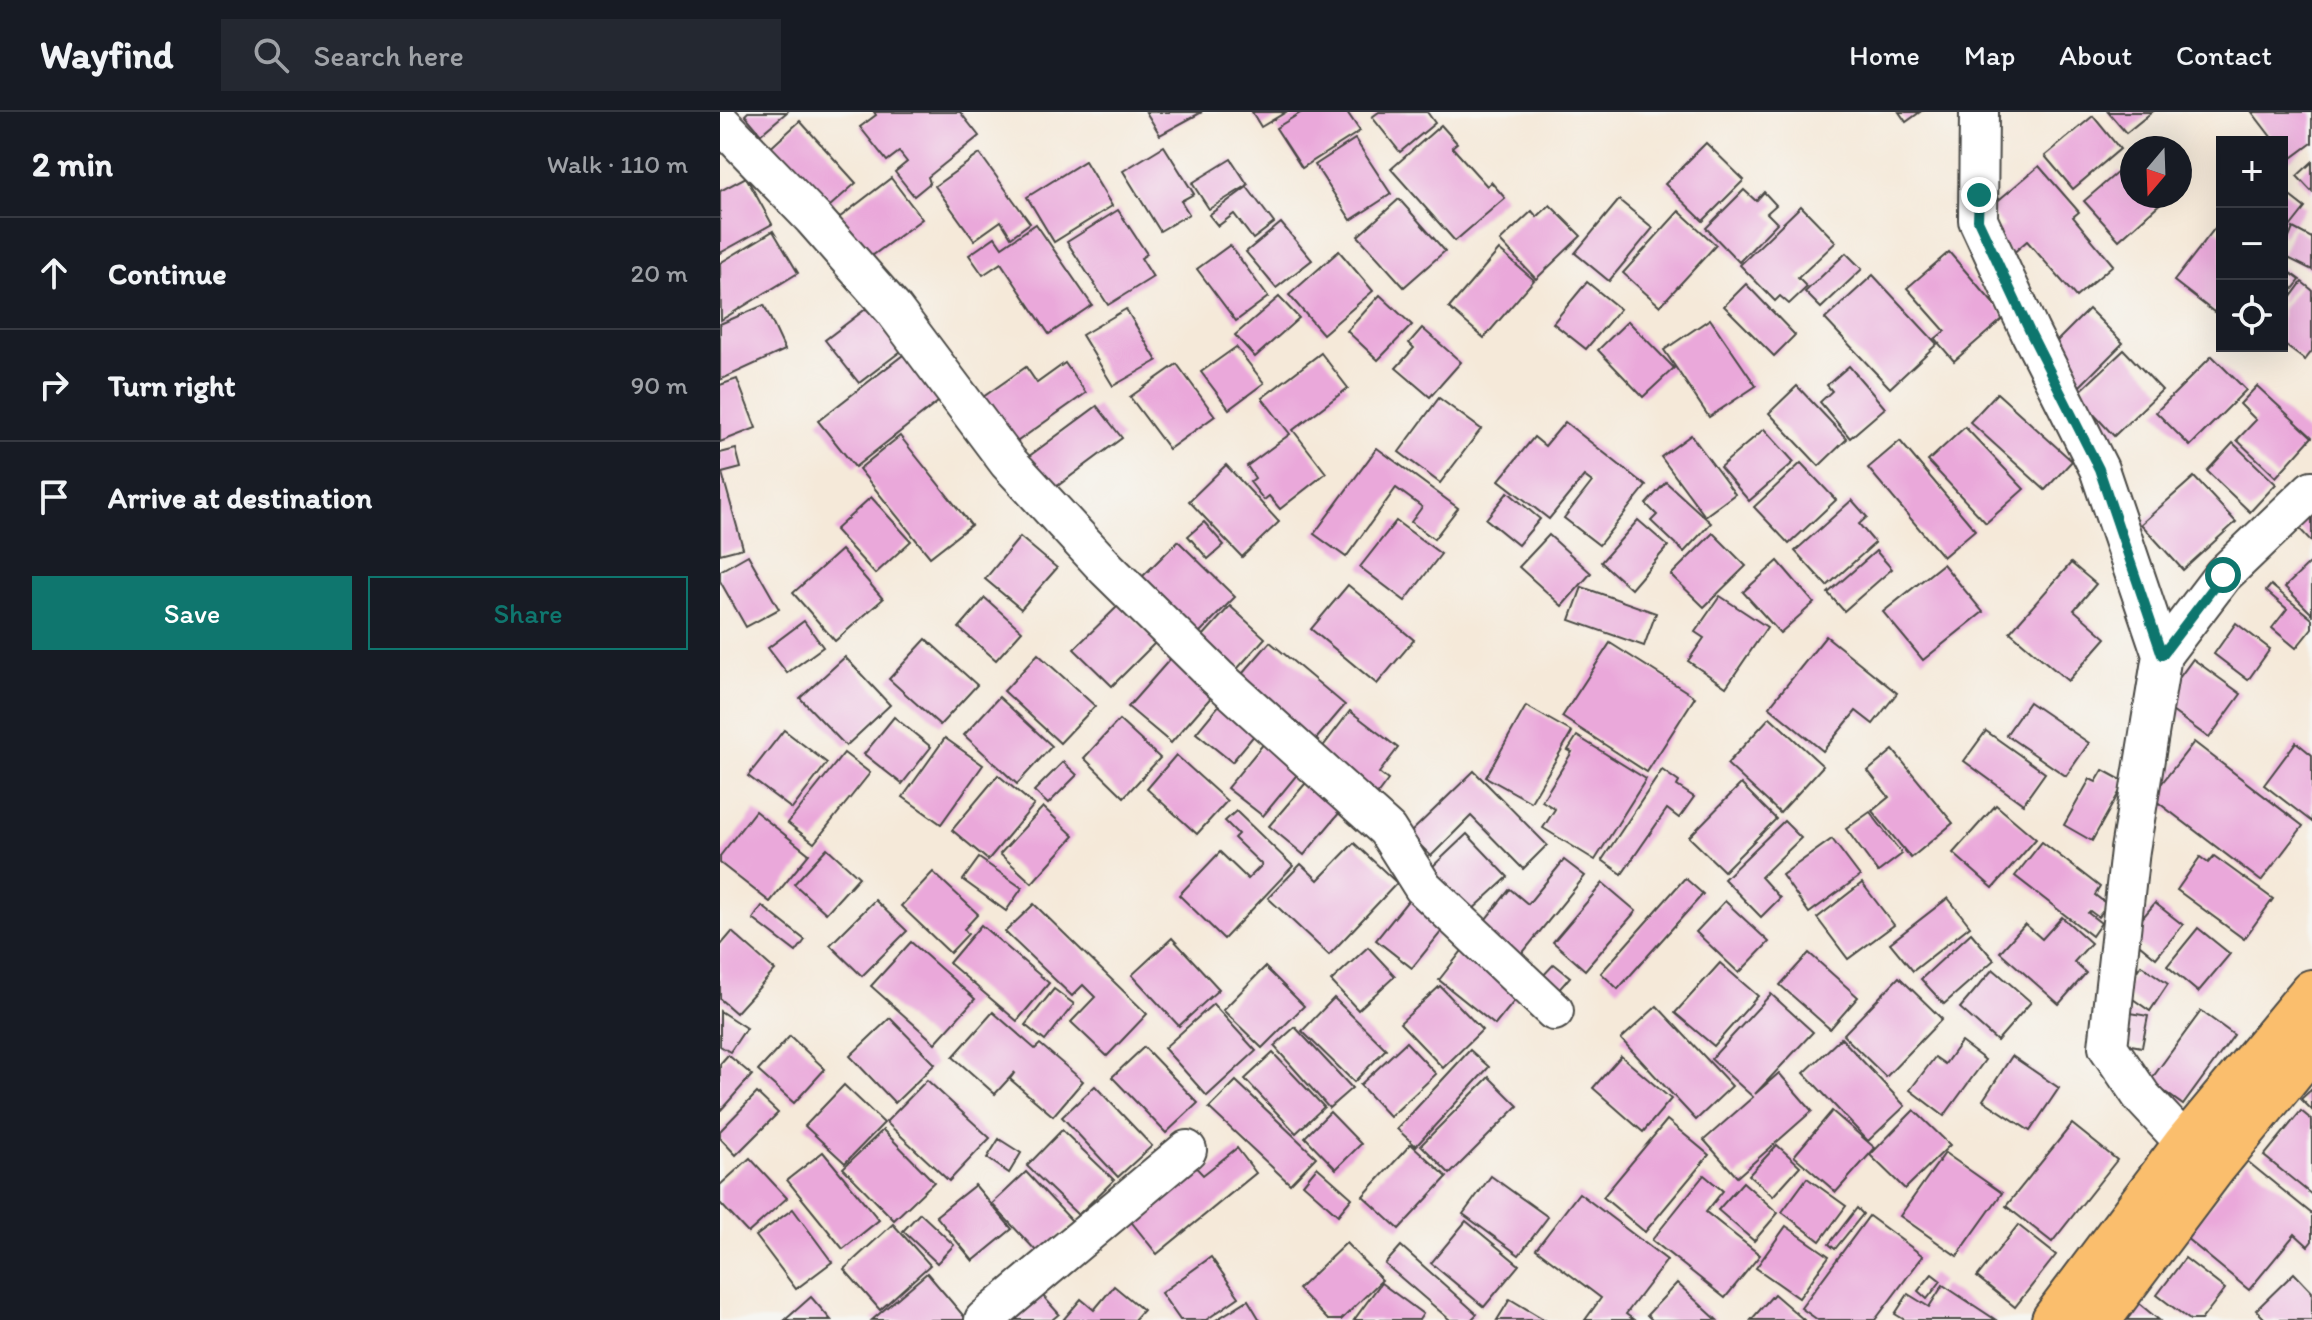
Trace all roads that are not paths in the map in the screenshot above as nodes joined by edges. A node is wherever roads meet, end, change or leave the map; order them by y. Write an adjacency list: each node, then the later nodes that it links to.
1 (1979, 112): 4 (street)
2 (720, 122): 6 (street)
3 (2312, 490): 4 (street)
4 (2162, 655): 8 (street)
5 (2312, 992): 8 (main road)
6 (1554, 1011)
7 (2312, 1046): 12 (main road)
8 (2186, 1144): 11 (main road)
9 (1187, 1150): 10 (street)
10 (984, 1320)
11 (2054, 1320)
12 (2098, 1320)

